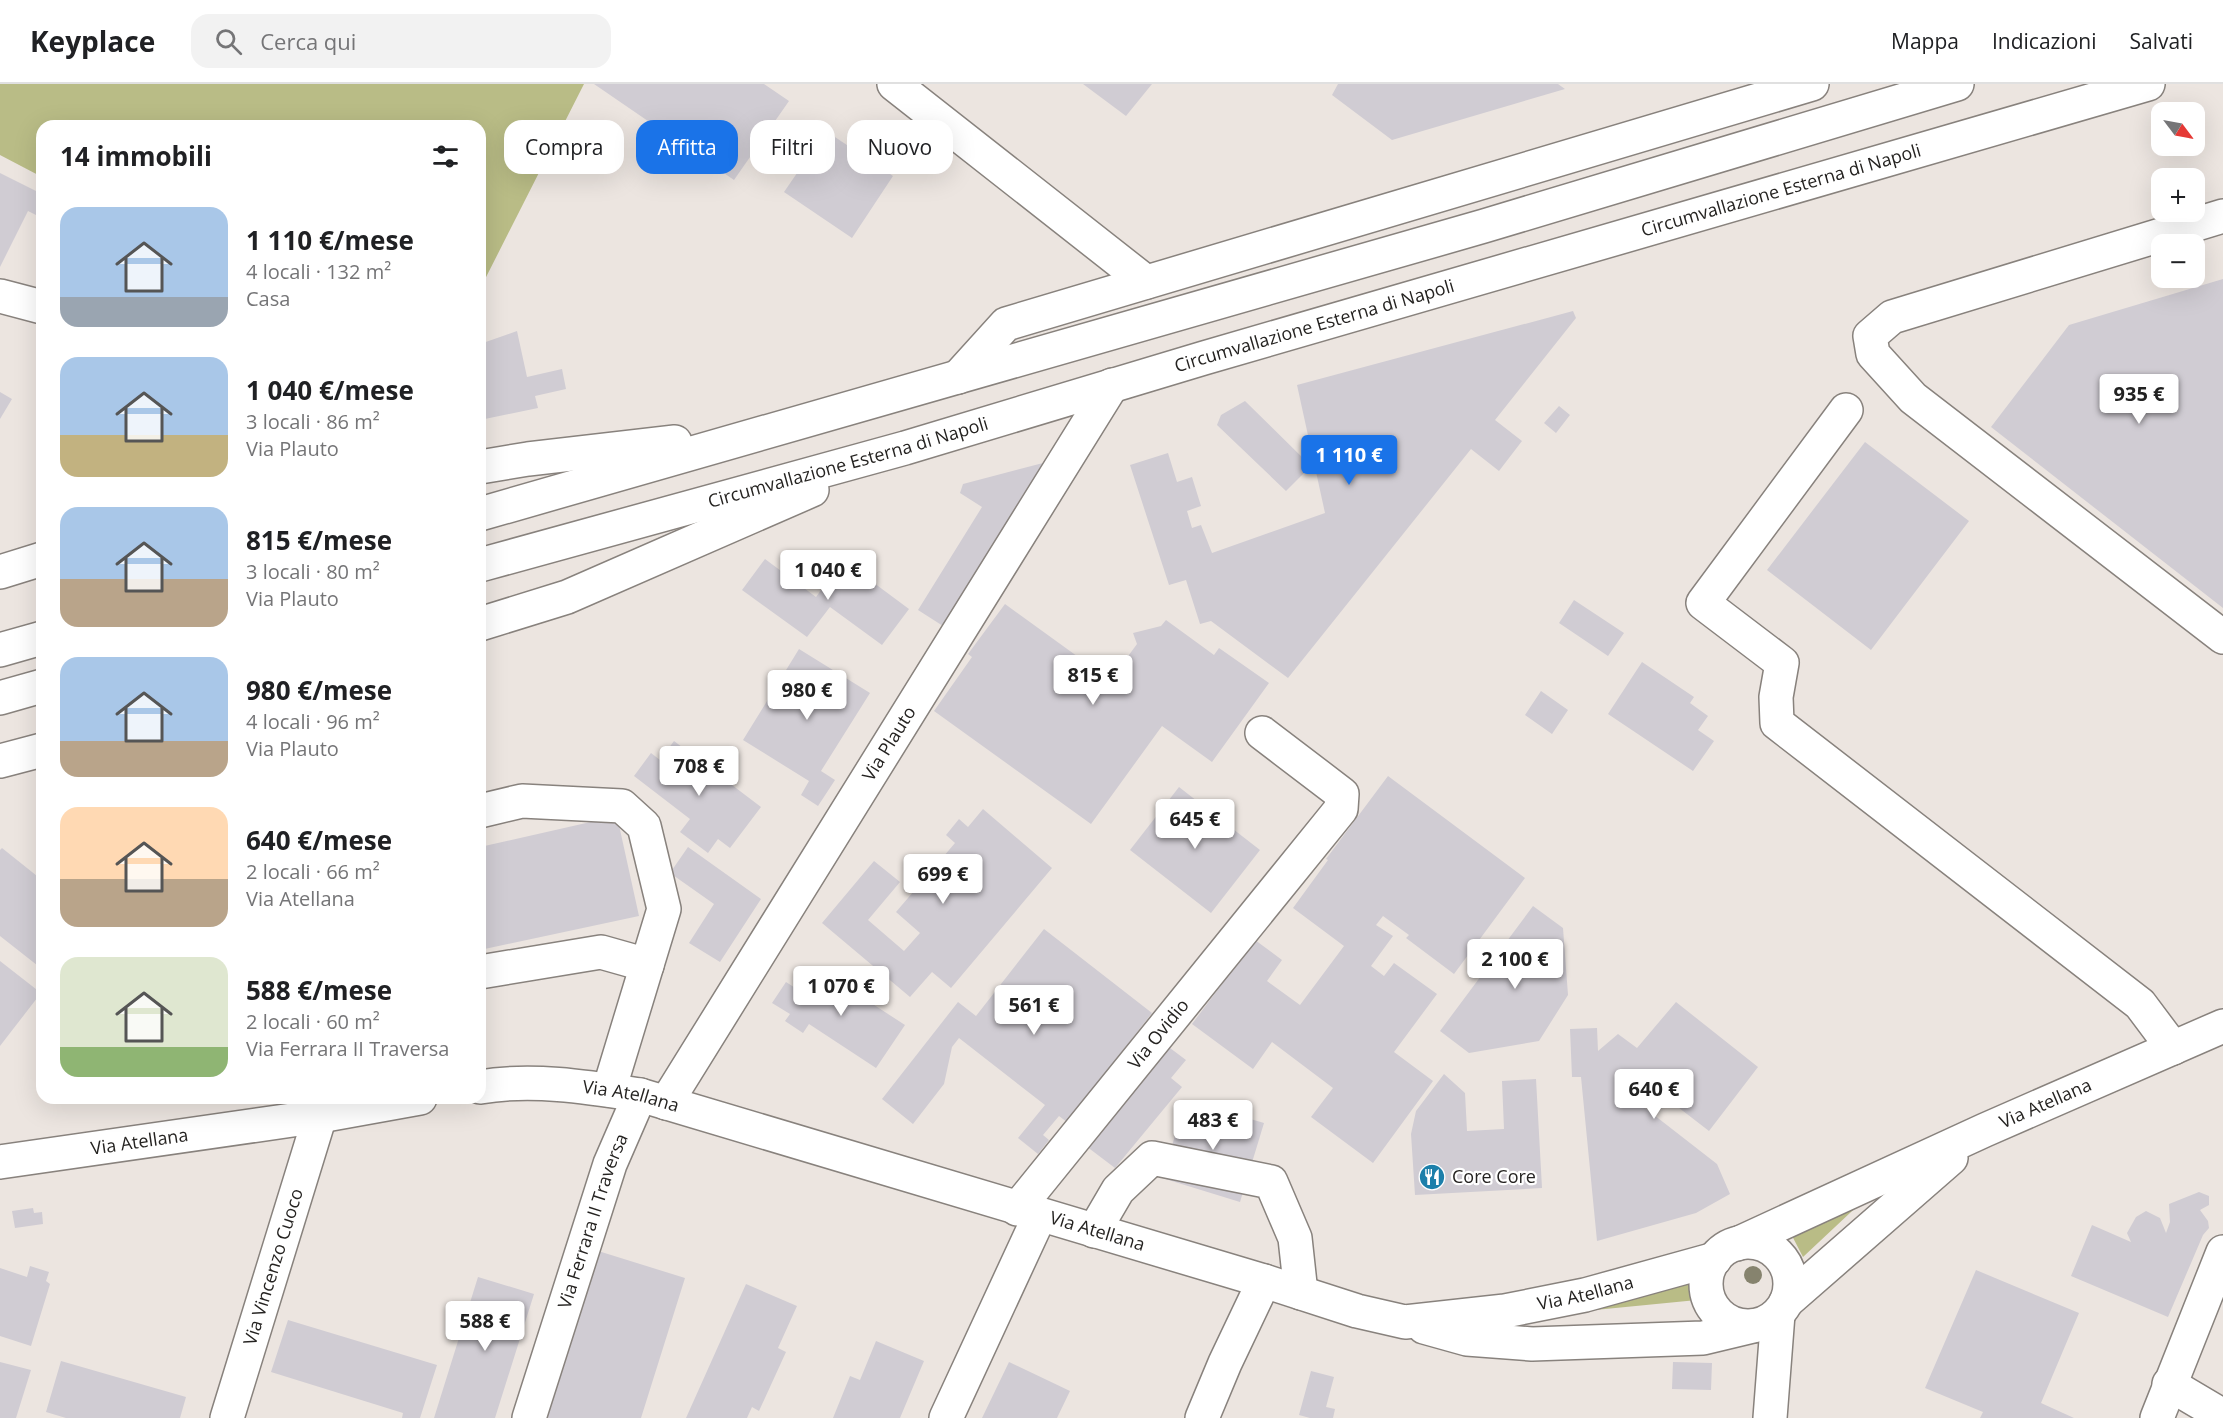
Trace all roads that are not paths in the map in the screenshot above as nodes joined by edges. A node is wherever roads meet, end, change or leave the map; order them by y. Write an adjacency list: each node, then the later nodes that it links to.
1 (894, 84): 6 (main road)
2 (1812, 84): 6 (main road)
3 (1955, 84): 9 (main road)
4 (2148, 84): 10 (main road, Circumvallazione Esterna di Napoli)
5 (2223, 216): 20 (main road)
6 (1146, 282): 9 (main road)
7 (0, 296): 8 (main road)
8 (36, 306)
9 (958, 377): 12 (main road)
10 (1112, 385): 13 (main road, Circumvallazione Esterna di Napoli); 34 (main road, Via Plauto)
11 (1846, 410): 32 (main road)
12 (772, 431): 14 (main road); 15 (main road)
13 (905, 448): 17 (main road, Circumvallazione Esterna di Napoli); 19 (main road)
14 (486, 466)
15 (486, 511)
16 (36, 561): 18 (main road)
17 (486, 563)
18 (0, 572)
19 (486, 622)
20 (2223, 638)
21 (36, 640): 22 (main road)
22 (0, 650)
23 (36, 688): 24 (main road)
24 (0, 698)
25 (1262, 733): 39 (main road, Via Ovidio)
26 (36, 752): 27 (main road)
27 (0, 761)
28 (486, 810): 29 (main road)
29 (647, 965): 30 (main road); 34 (main road)
30 (486, 971)
31 (2223, 1026): 32 (main road, Via Atellana)
32 (2173, 1048): 37 (main road, Via Atellana)
33 (486, 1086): 34 (main road, Via Atellana)
34 (638, 1096): 39 (main road, Via Atellana); 50 (main road, Via Ferrara II Traversa)
35 (387, 1104): 36 (main road, Via Atellana)
36 (320, 1116): 38 (main road, Via Atellana); 49 (main road, Via Vincenzo Cuoco)
37 (1985, 1130): 41 (main road, Via Atellana); 45 (main road)
38 (0, 1162)
39 (1028, 1212): 40 (main road, Via Atellana); 51 (main road, Via Ovidio)
40 (1094, 1231): 43 (main road, Via Atellana); 44 (main road)
41 (1726, 1251): 45 (main road); 45 (main road); 46 (main road, Via Atellana)
42 (2223, 1252): 47 (main road)
43 (1264, 1281): 44 (main road, Via Atellana); 52 (main road)
44 (1301, 1293): 46 (main road, Via Atellana)
45 (1772, 1314): 46 (main road); 53 (main road)
46 (1405, 1322)
47 (2169, 1384): 48 (main road); 54 (main road)
48 (2223, 1416)
49 (227, 1418)
50 (529, 1418)
51 (946, 1418)
52 (1202, 1418)
53 (1770, 1418)
54 (2157, 1418)

